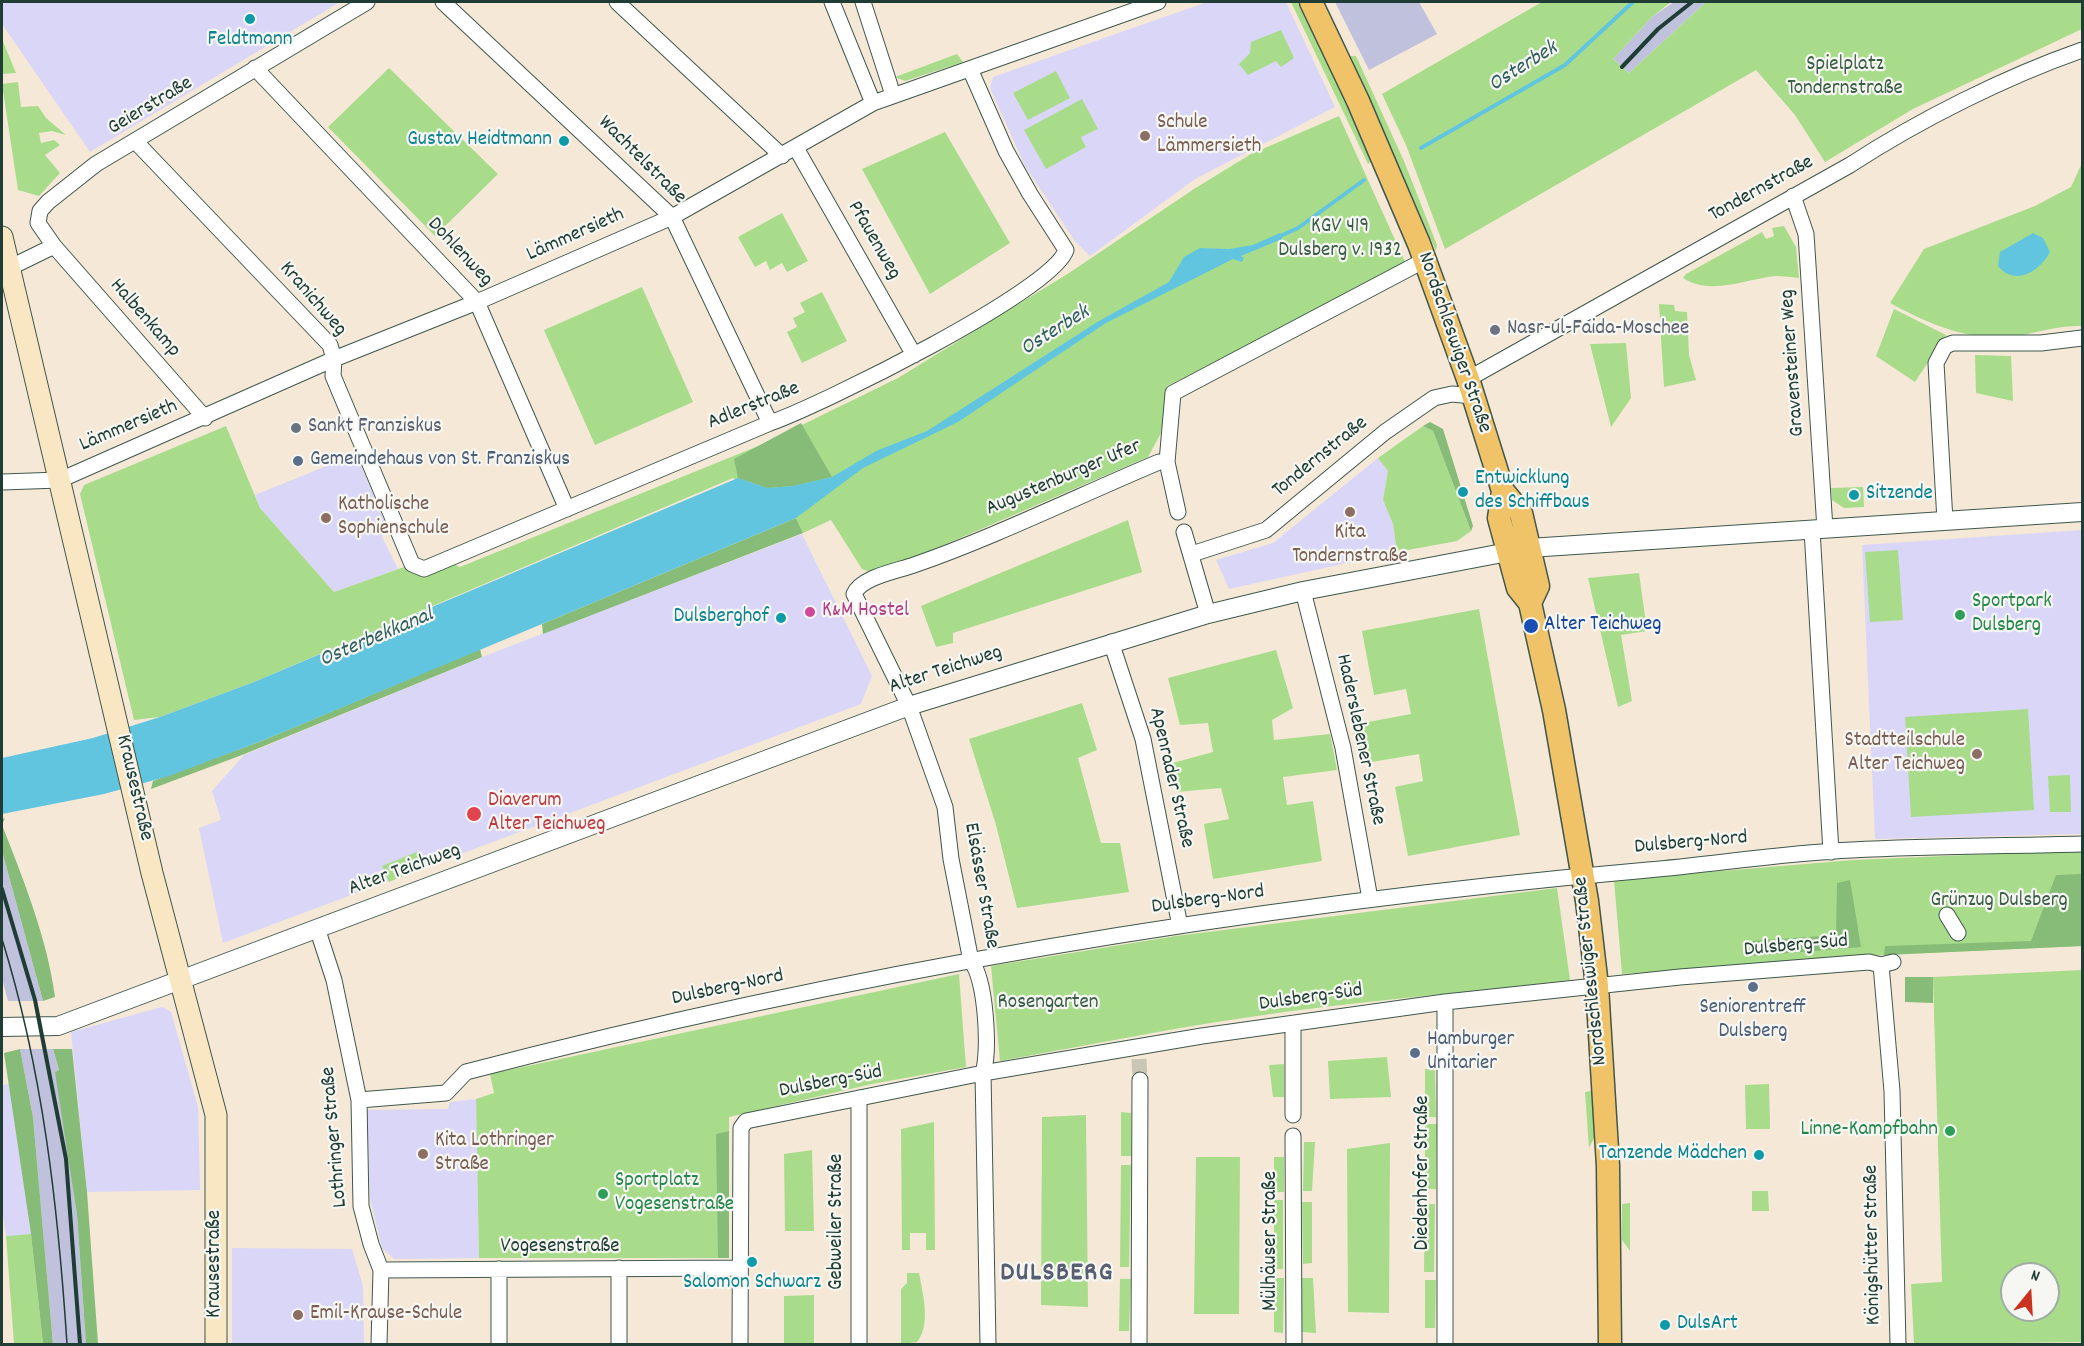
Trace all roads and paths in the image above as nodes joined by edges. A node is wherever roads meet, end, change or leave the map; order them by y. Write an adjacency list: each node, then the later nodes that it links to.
1 (367, 2): 9 (street, Geierstraße)
2 (445, 2): 17 (street, Wachtelstraße)
3 (617, 2): 15 (street)
4 (832, 2): 12 (street)
5 (863, 2): 11 (street)
6 (1158, 2): 10 (street, Lämmersieth)
7 (1311, 2): 20 (main road, Nordschleswiger Straße)
8 (2082, 50): 16 (street, Tondernstraße)
9 (255, 68): 13 (street, Geierstraße); 22 (street, Dohlenweg)
10 (970, 69): 11 (street, Lämmersieth); 24 (street, Adlerstraße)
11 (893, 95): 12 (street, Lämmersieth)
12 (873, 103): 14 (street, Lämmersieth)
13 (135, 141): 19 (street, Geierstraße); 25 (street, Kranichweg)
14 (796, 148): 15 (street, Lämmersieth); 24 (street, Pfauenweg)
15 (782, 156): 17 (street, Lämmersieth)
16 (1793, 196): 26 (street, Tondernstraße); 36 (street, Gravensteiner Weg)
17 (672, 217): 22 (street, Lämmersieth); 28 (street, Wachtelstraße)
18 (2, 237): 21 (main road, Krausestraße)
19 (54, 246): 21 (street); 27 (street, Halbenkamp)
20 (1425, 261): 26 (main road, Nordschleswiger Straße); 29 (street, Augustenburger Ufer)
21 (9, 268): 30 (main road, Krausestraße)
22 (477, 302): 25 (street, Lämmersieth); 32 (street, Dohlenweg)
23 (2082, 338): 35 (street)
24 (914, 355): 28 (street, Adlerstraße)
25 (334, 359): 27 (street, Lämmersieth); 40 (street, Kranichweg)
26 (1471, 388): 38 (main road, Nordschleswiger Straße); 39 (street, Tondernstraße)
27 (205, 417): 30 (street, Lämmersieth)
28 (770, 423): 32 (street, Adlerstraße)
29 (1167, 462): 33 (street); 42 (street, Augustenburger Ufer)
30 (60, 480): 31 (street, Lämmersieth); 56 (main road, Krausestraße)
31 (2, 482)
32 (567, 509): 40 (street, Adlerstraße)
33 (1178, 512)
34 (2082, 512): 35 (street, Alter Teichweg)
35 (1945, 521): 36 (street, Alter Teichweg)
36 (1819, 529): 38 (street, Alter Teichweg); 47 (street, Gravensteiner Weg)
37 (1184, 532): 39 (street)
38 (1518, 550): 41 (street, Alter Teichweg); 48 (main road, Nordschleswiger Straße)
39 (1192, 554): 43 (street)
40 (437, 563)
41 (1303, 591): 43 (street, Alter Teichweg); 49 (street, Haderslebener Straße)
42 (854, 594): 45 (street, Elsässer Straße)
43 (1208, 614): 44 (street, Alter Teichweg)
44 (1111, 642): 45 (street, Alter Teichweg); 51 (street, Apenrader Straße)
45 (909, 706): 52 (street, Alter Teichweg); 54 (street, Elsässer Straße)
46 (2082, 844): 47 (street, Dulsberg-Nord)
47 (1831, 852): 48 (street, Dulsberg-Nord)
48 (1584, 875): 49 (street, Dulsberg-Nord); 57 (main road, Nordschleswiger Straße)
49 (1370, 899): 51 (street, Dulsberg-Nord)
50 (1947, 915): 53 (street)
51 (1180, 926): 54 (street, Dulsberg-Nord)
52 (317, 928): 56 (street, Alter Teichweg); 64 (street, Lothringer Straße)
53 (1958, 933)
54 (970, 961): 61 (street, Elsässer Straße); 64 (street, Dulsberg-Nord)
55 (1887, 964): 57 (street, Dulsberg-Süd); 82 (street, Königshütter Straße)
56 (179, 980): 60 (street, Alter Teichweg); 71 (main road, Krausestraße)
57 (1596, 986): 58 (street, Dulsberg-Süd); 81 (main road, Nordschleswiger Straße)
58 (1444, 1002): 59 (street, Dulsberg-Süd); 80 (street, Diedenhofer Straße)
59 (1293, 1024): 61 (street, Dulsberg-Süd); 65 (street)
60 (2, 1028)
61 (983, 1073): 63 (street, Dulsberg-Süd); 77 (street, Elsässer Straße)
62 (1140, 1080): 78 (street)
63 (859, 1098): 69 (street, Dulsberg-Süd); 76 (street, Gebweiler Straße)
64 (359, 1100): 70 (street, Lothringer Straße)
65 (1293, 1115)
66 (1293, 1136): 79 (street, Mülhäuser Straße)
67 (619, 1268): 68 (street, Vogesenstraße); 69 (street, Vogesenstraße); 74 (street)
68 (499, 1269): 70 (street, Vogesenstraße); 73 (street)
69 (740, 1269): 75 (street)
70 (381, 1270): 72 (street, Lothringer Straße)
71 (216, 1344)
72 (379, 1344)
73 (499, 1344)
74 (619, 1344)
75 (740, 1344)
76 (859, 1344)
77 (988, 1344)
78 (1139, 1344)
79 (1294, 1344)
80 (1445, 1344)
81 (1610, 1344)
82 (1898, 1344)

